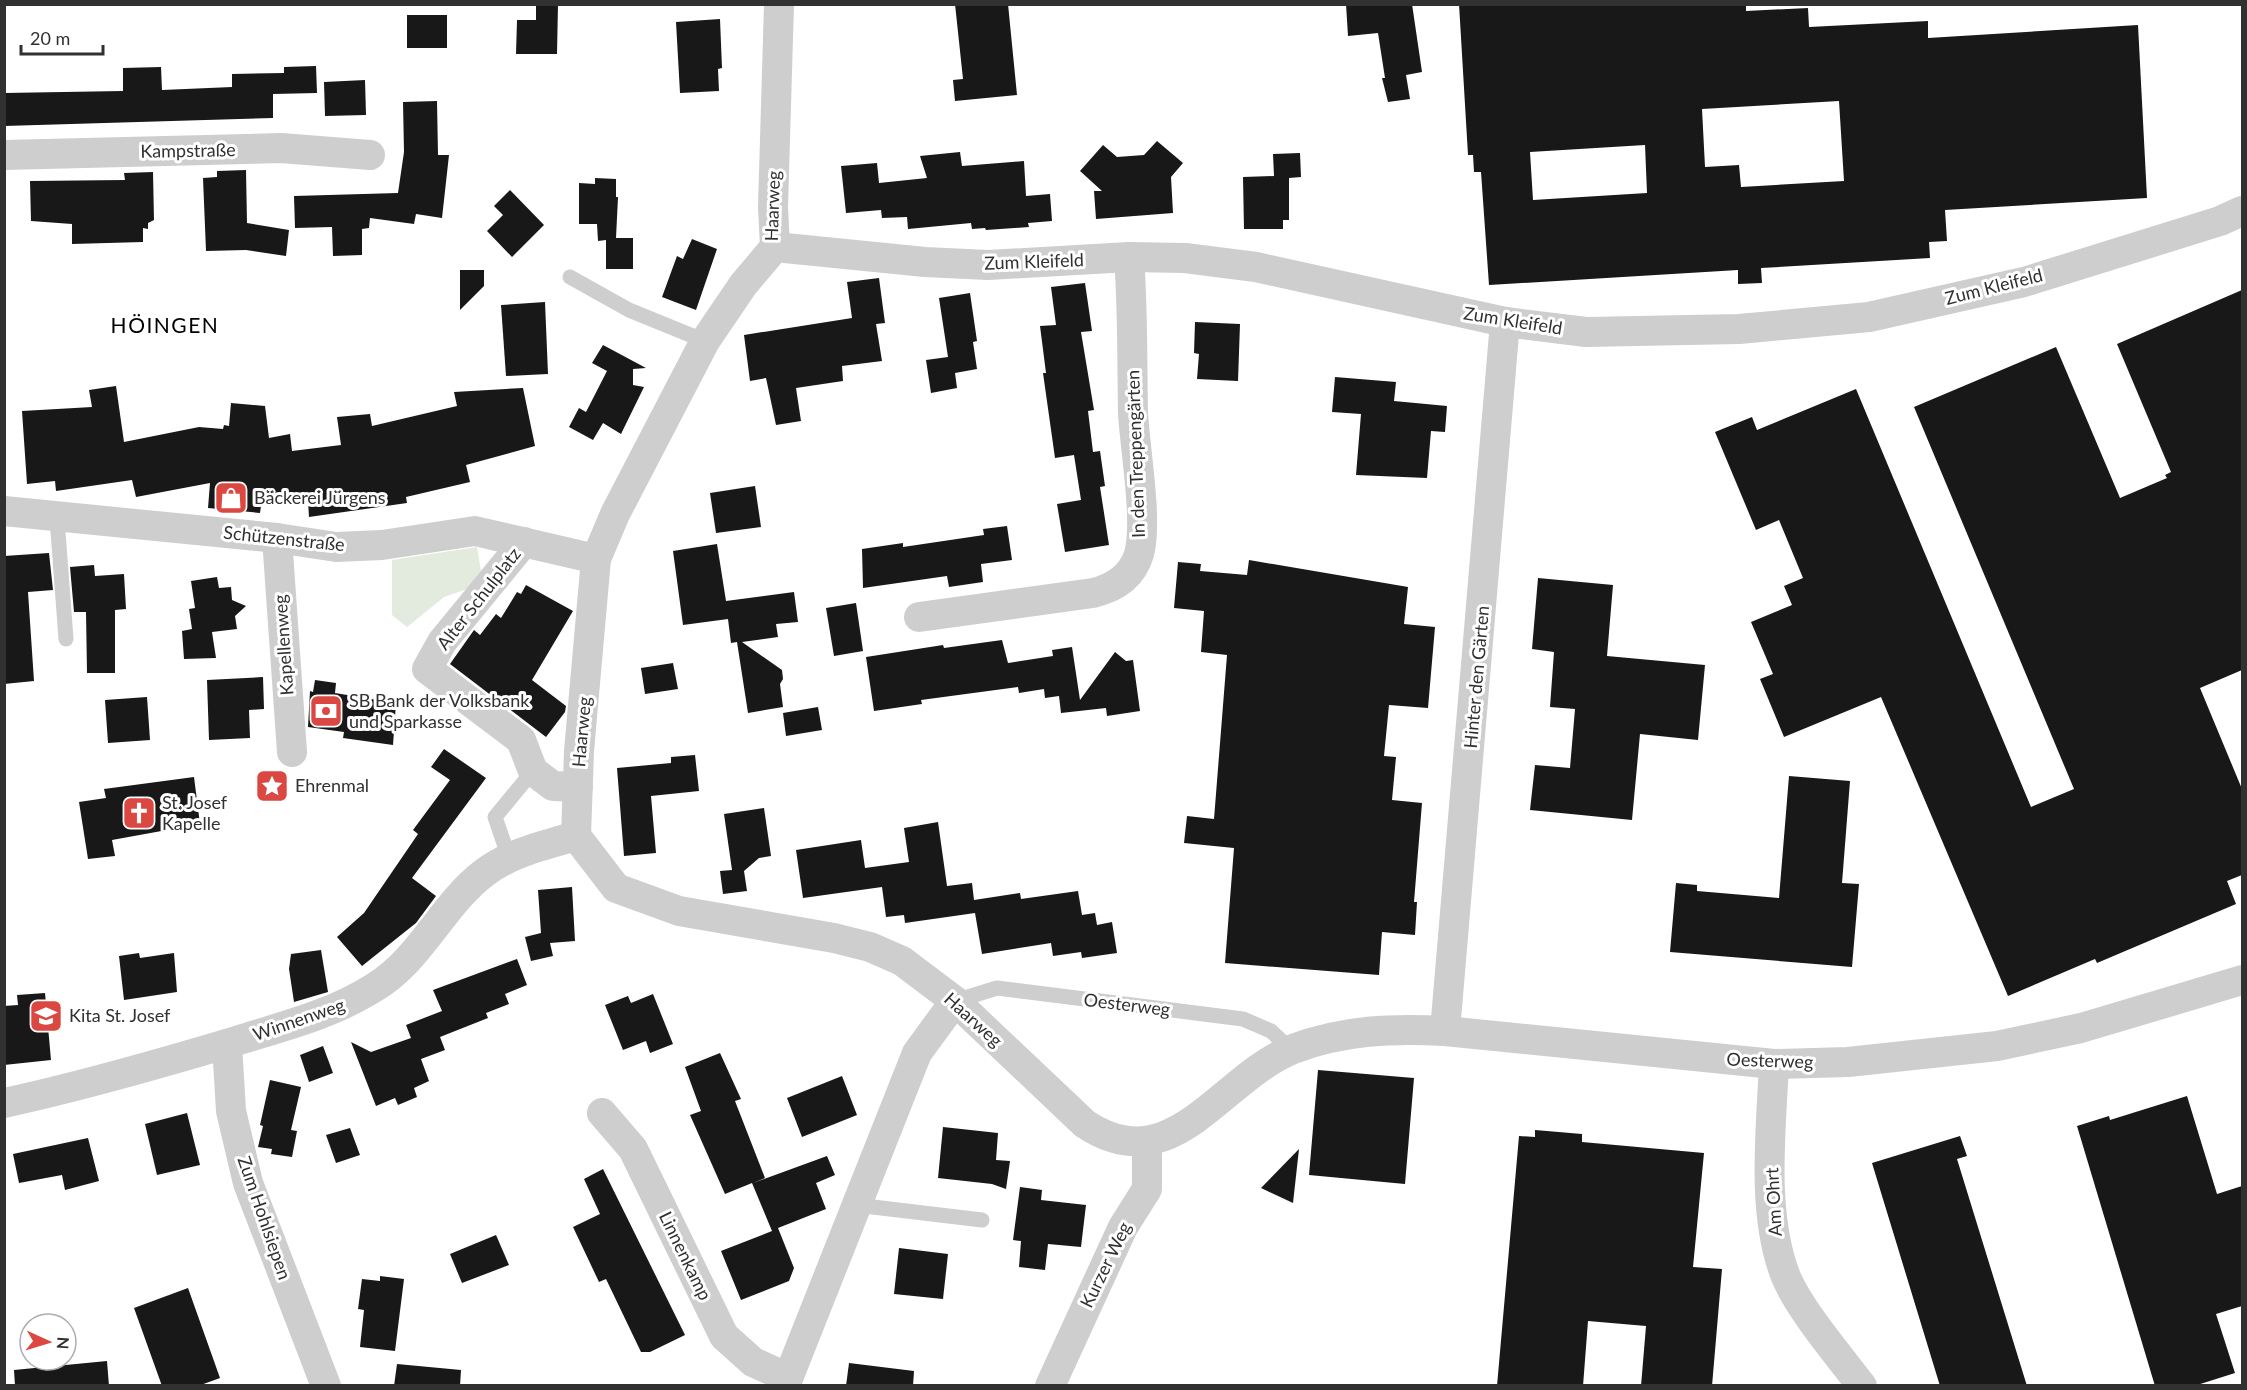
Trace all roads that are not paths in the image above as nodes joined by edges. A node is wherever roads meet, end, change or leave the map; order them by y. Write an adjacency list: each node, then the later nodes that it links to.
1 (779, 4): 5 (street, Haarweg)
2 (4, 155): 3 (street, Kampstraße)
3 (370, 155)
4 (2242, 211): 8 (street, Zum Kleifeld)
5 (775, 247): 6 (street, Zum Kleifeld); 9 (street, Haarweg)
6 (1129, 257): 8 (street, Zum Kleifeld); 15 (street, In den Treppengärten)
7 (570, 277): 9 (lane)
8 (1505, 322): 24 (street, Hinter den Gärten)
9 (705, 341): 14 (street, Haarweg)
10 (4, 511): 11 (street, Schützenstraße)
11 (57, 518): 12 (street, Schützenstraße); 16 (lane)
12 (277, 538): 13 (street, Schützenstraße); 17 (street, Kapellenweg)
13 (524, 542): 14 (street, Schützenstraße); 18 (street, Alter Schulplatz)
14 (596, 559): 19 (street, Haarweg)
15 (919, 617)
16 (66, 639)
17 (292, 752)
18 (533, 771): 19 (street); 21 (lane)
19 (578, 787): 20 (street, Haarweg)
20 (576, 836): 21 (street, Winnenweg); 23 (street, Haarweg)
21 (509, 858): 25 (street, Winnenweg)
22 (2242, 980): 27 (street, Oesterweg)
23 (955, 1001): 26 (lane, Oesterweg); 30 (street, Haarweg); 31 (street, Linnenkamp)
24 (1445, 1031): 26 (street, Oesterweg); 27 (street, Oesterweg)
25 (227, 1044): 28 (street, Winnenweg); 34 (street, Zum Hohlsiepen)
26 (1291, 1050): 30 (street, Oesterweg)
27 (1774, 1064): 36 (street, Am Ohrt)
28 (4, 1103)
29 (602, 1113): 33 (street, Linnenkamp)
30 (1147, 1142): 35 (street, Kurzer Weg)
31 (856, 1205): 32 (lane); 33 (street, Linnenkamp)
32 (982, 1220)
33 (786, 1382)
34 (326, 1386)
35 (1050, 1386)
36 (1862, 1386)

